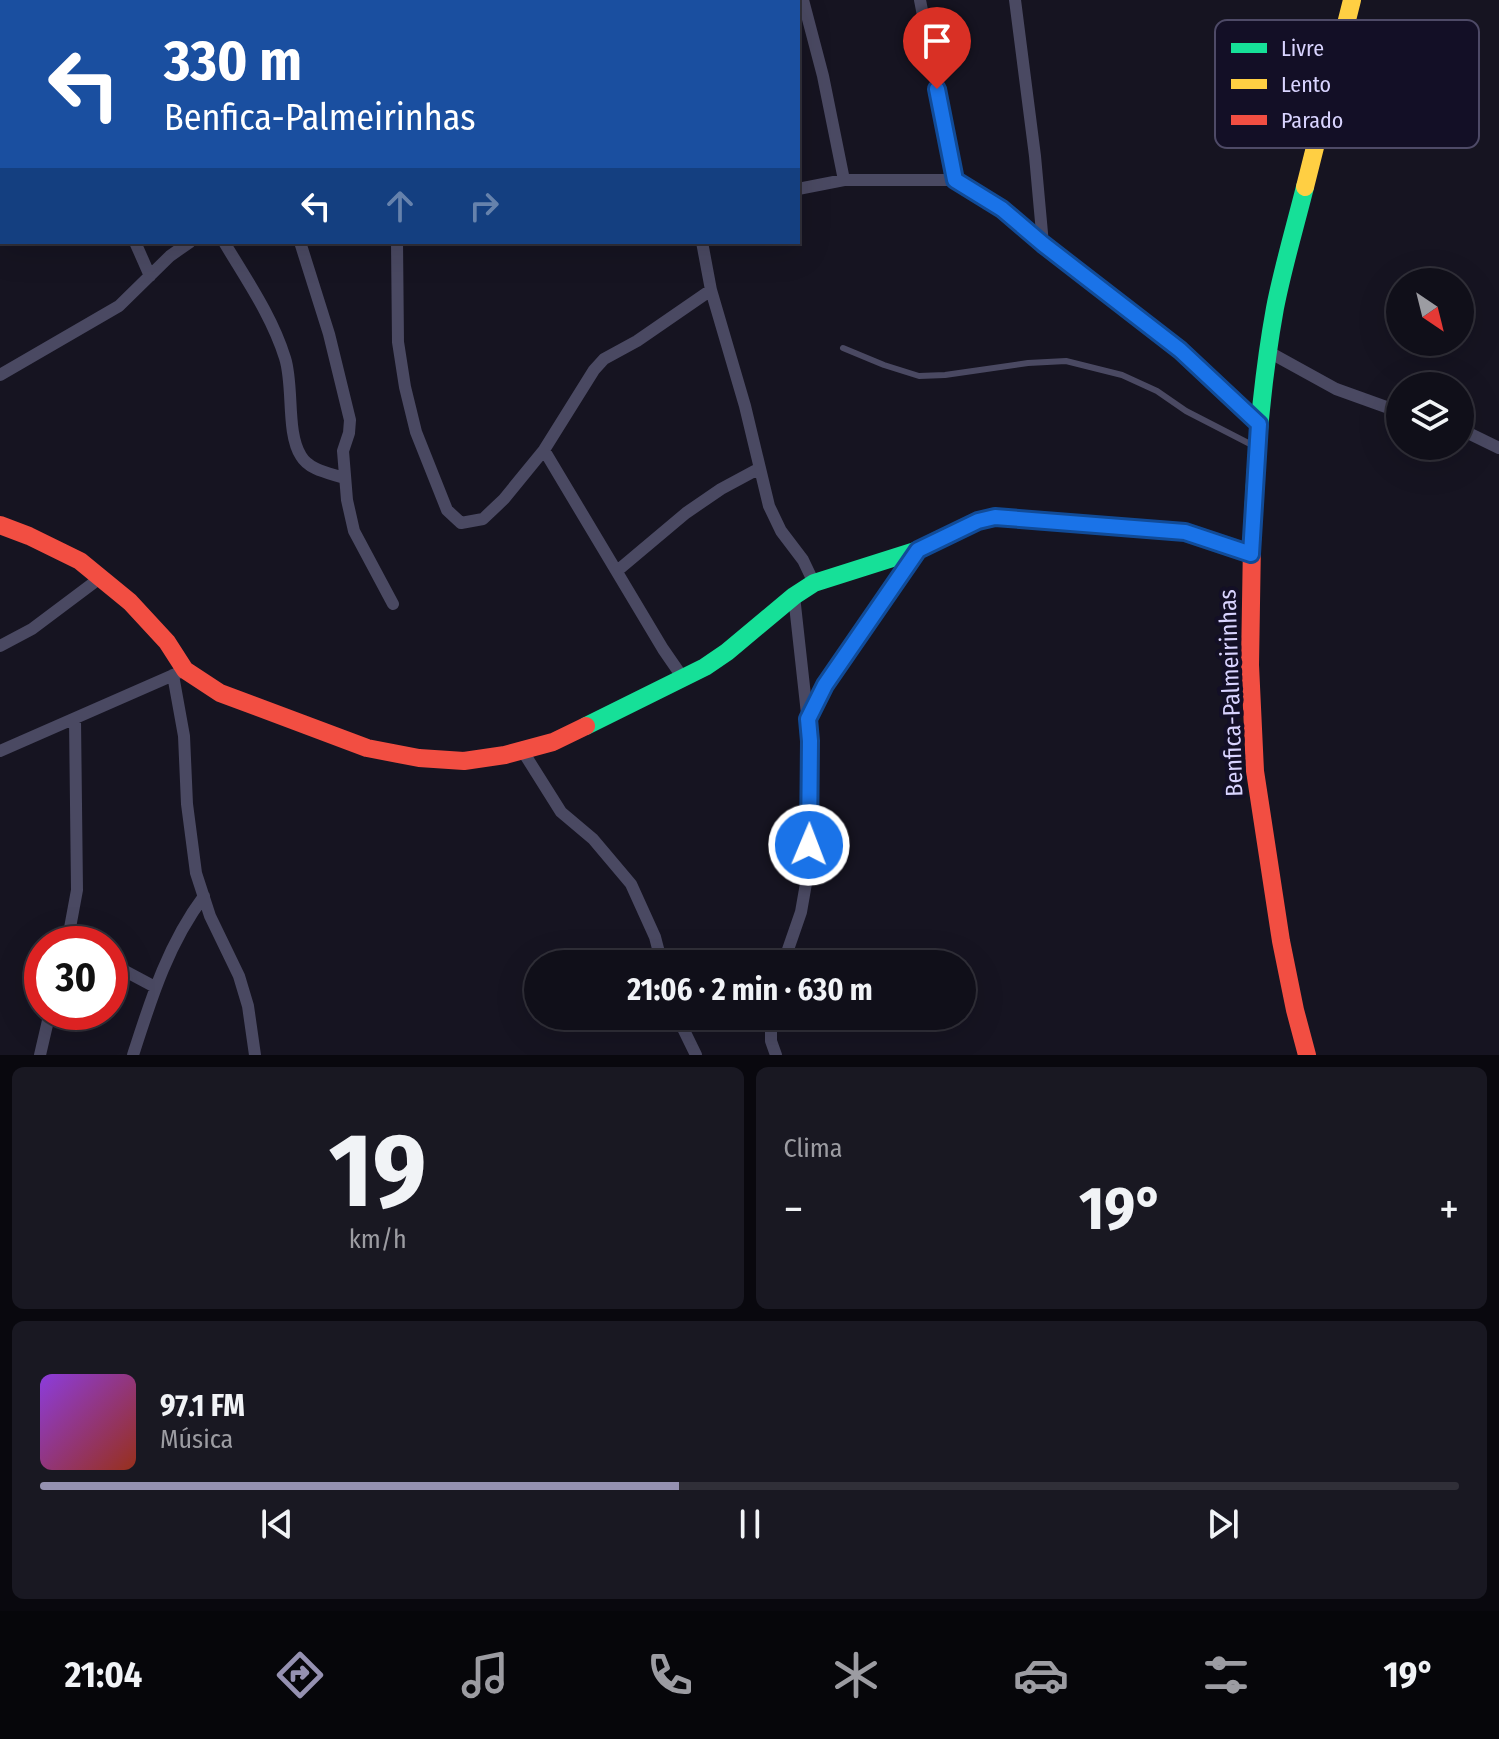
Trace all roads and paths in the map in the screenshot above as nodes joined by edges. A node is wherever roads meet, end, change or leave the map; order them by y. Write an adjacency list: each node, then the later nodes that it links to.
1 (803, 0): 7 (street)
2 (920, 0): 8 (street)
3 (1015, 0): 16 (street)
4 (1352, 0): 5 (street, Benfica-Palmeirinhas)
5 (1347, 20)
6 (1314, 148): 20 (street, Benfica-Palmeirinhas)
7 (844, 180): 8 (street); 9 (street)
8 (955, 180): 16 (street)
9 (800, 189)
10 (136, 244): 17 (street)
11 (187, 244): 17 (street)
12 (225, 244): 29 (street)
13 (301, 244): 29 (street)
14 (397, 244): 27 (street)
15 (702, 244): 18 (street)
16 (1043, 244): 23 (street)
17 (150, 276): 21 (street)
18 (711, 290): 27 (street); 28 (street)
19 (843, 348): 25 (lane)
20 (1267, 351): 22 (street); 23 (street, Benfica-Palmeirinhas)
21 (0, 375)
22 (1386, 407)
23 (1259, 424): 25 (street, Benfica-Palmeirinhas)
24 (1474, 436): 26 (street)
25 (1257, 448): 32 (street, Benfica-Palmeirinhas)
26 (1499, 448)
27 (544, 450): 33 (street)
28 (760, 468): 33 (street); 35 (street)
29 (344, 478): 37 (street)
30 (0, 525): 34 (street)
31 (918, 550): 32 (street); 35 (street); 42 (street)
32 (1251, 554): 59 (street, Benfica-Palmeirinhas)
33 (617, 571): 40 (street)
34 (100, 578): 38 (street); 39 (street)
35 (814, 583): 36 (street)
36 (794, 596): 40 (street); 42 (street)
37 (393, 604)
38 (0, 646)
39 (179, 673): 41 (street); 43 (street); 45 (street)
40 (683, 678): 43 (street)
41 (75, 719): 44 (street); 46 (street)
42 (808, 719): 48 (street)
43 (522, 750): 47 (street)
44 (0, 751)
45 (204, 896): 50 (street); 56 (street)
46 (71, 926)
47 (658, 950)
48 (788, 950)
49 (128, 973): 50 (street)
50 (155, 987): 55 (street)
51 (46, 1030): 54 (street)
52 (684, 1030): 57 (street)
53 (771, 1030): 58 (street)
54 (40, 1055)
55 (133, 1055)
56 (255, 1055)
57 (696, 1055)
58 (776, 1055)
59 (1307, 1055)

